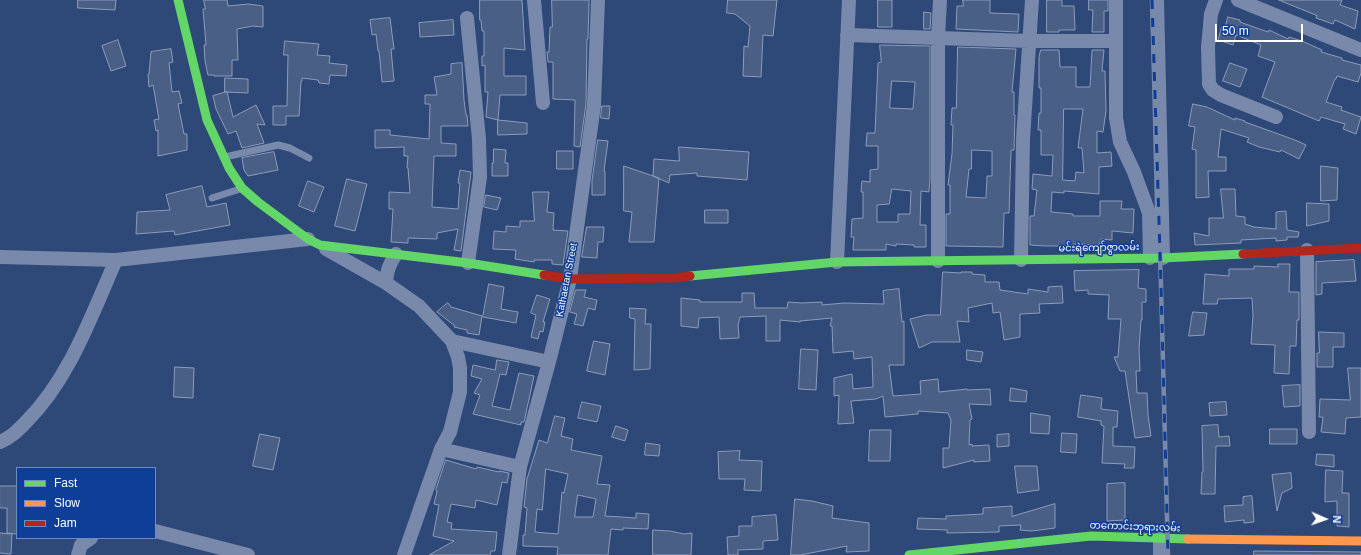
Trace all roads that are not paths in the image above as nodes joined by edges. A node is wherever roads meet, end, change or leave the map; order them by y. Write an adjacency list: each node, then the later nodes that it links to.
1 (178, 0): 19 (street)
2 (534, 0): 17 (street)
3 (598, 0): 34 (street, Kathaetan Street)
4 (849, 0): 12 (street)
5 (940, 0): 13 (street)
6 (1032, 0): 15 (street)
7 (1116, 0): 14 (street)
8 (1158, 0): 28 (street)
9 (1216, 0): 18 (street)
10 (1238, 0): 16 (street)
11 (466, 18): 33 (street)
12 (847, 35): 13 (street); 32 (street)
13 (938, 38): 15 (street); 31 (street)
14 (1116, 41): 15 (street); 28 (street)
15 (1029, 42): 30 (street)
16 (1361, 50)
17 (542, 103)
18 (1276, 117)
19 (222, 157): 20 (lane); 21 (street)
20 (309, 158)
21 (242, 188): 22 (lane); 23 (street)
22 (212, 198)
23 (314, 242): 26 (street, မင်းရဲကျော်ဇွာလမ်း); 29 (street); 35 (street)
24 (1361, 248): 25 (street, မင်းရဲကျော်ဇွာလမ်း)
25 (1307, 250): 28 (street, မင်းရဲကျော်ဇွာလမ်း); 38 (street)
26 (396, 254): 33 (street, မင်းရဲကျော်ဇွာလမ်း); 35 (street)
27 (0, 257): 29 (street)
28 (1157, 258): 30 (street, မင်းရဲကျော်ဇွာလမ်း)
29 (116, 260): 39 (street)
30 (1021, 260): 31 (street, မင်းရဲကျော်ဇွာလမ်း)
31 (938, 261): 32 (street, မင်းရဲကျော်ဇွာလမ်း)
32 (837, 262): 34 (street, မင်းရဲကျော်ဇွာလမ်း)
33 (468, 263): 34 (street, မင်းရဲကျော်ဇွာလမ်း)
34 (570, 279): 37 (street, Kathaetan Street)
35 (386, 283): 36 (street)
36 (452, 341): 37 (street); 40 (street)
37 (549, 362): 41 (street, Kathaetan Street)
38 (1309, 432)
39 (0, 442)
40 (441, 449): 41 (street); 48 (street)
41 (520, 467): 49 (street, Kathaetan Street)
42 (156, 531): 47 (street)
43 (90, 539): 46 (street)
44 (1160, 539): 45 (street, တကောင်းဘုရားလမ်း); 50 (street, တကောင်းဘုရားလမ်း); 51 (street)
45 (1361, 541)
46 (78, 555)
47 (248, 555)
48 (404, 555)
49 (509, 555)
50 (908, 555)
51 (1160, 555)

